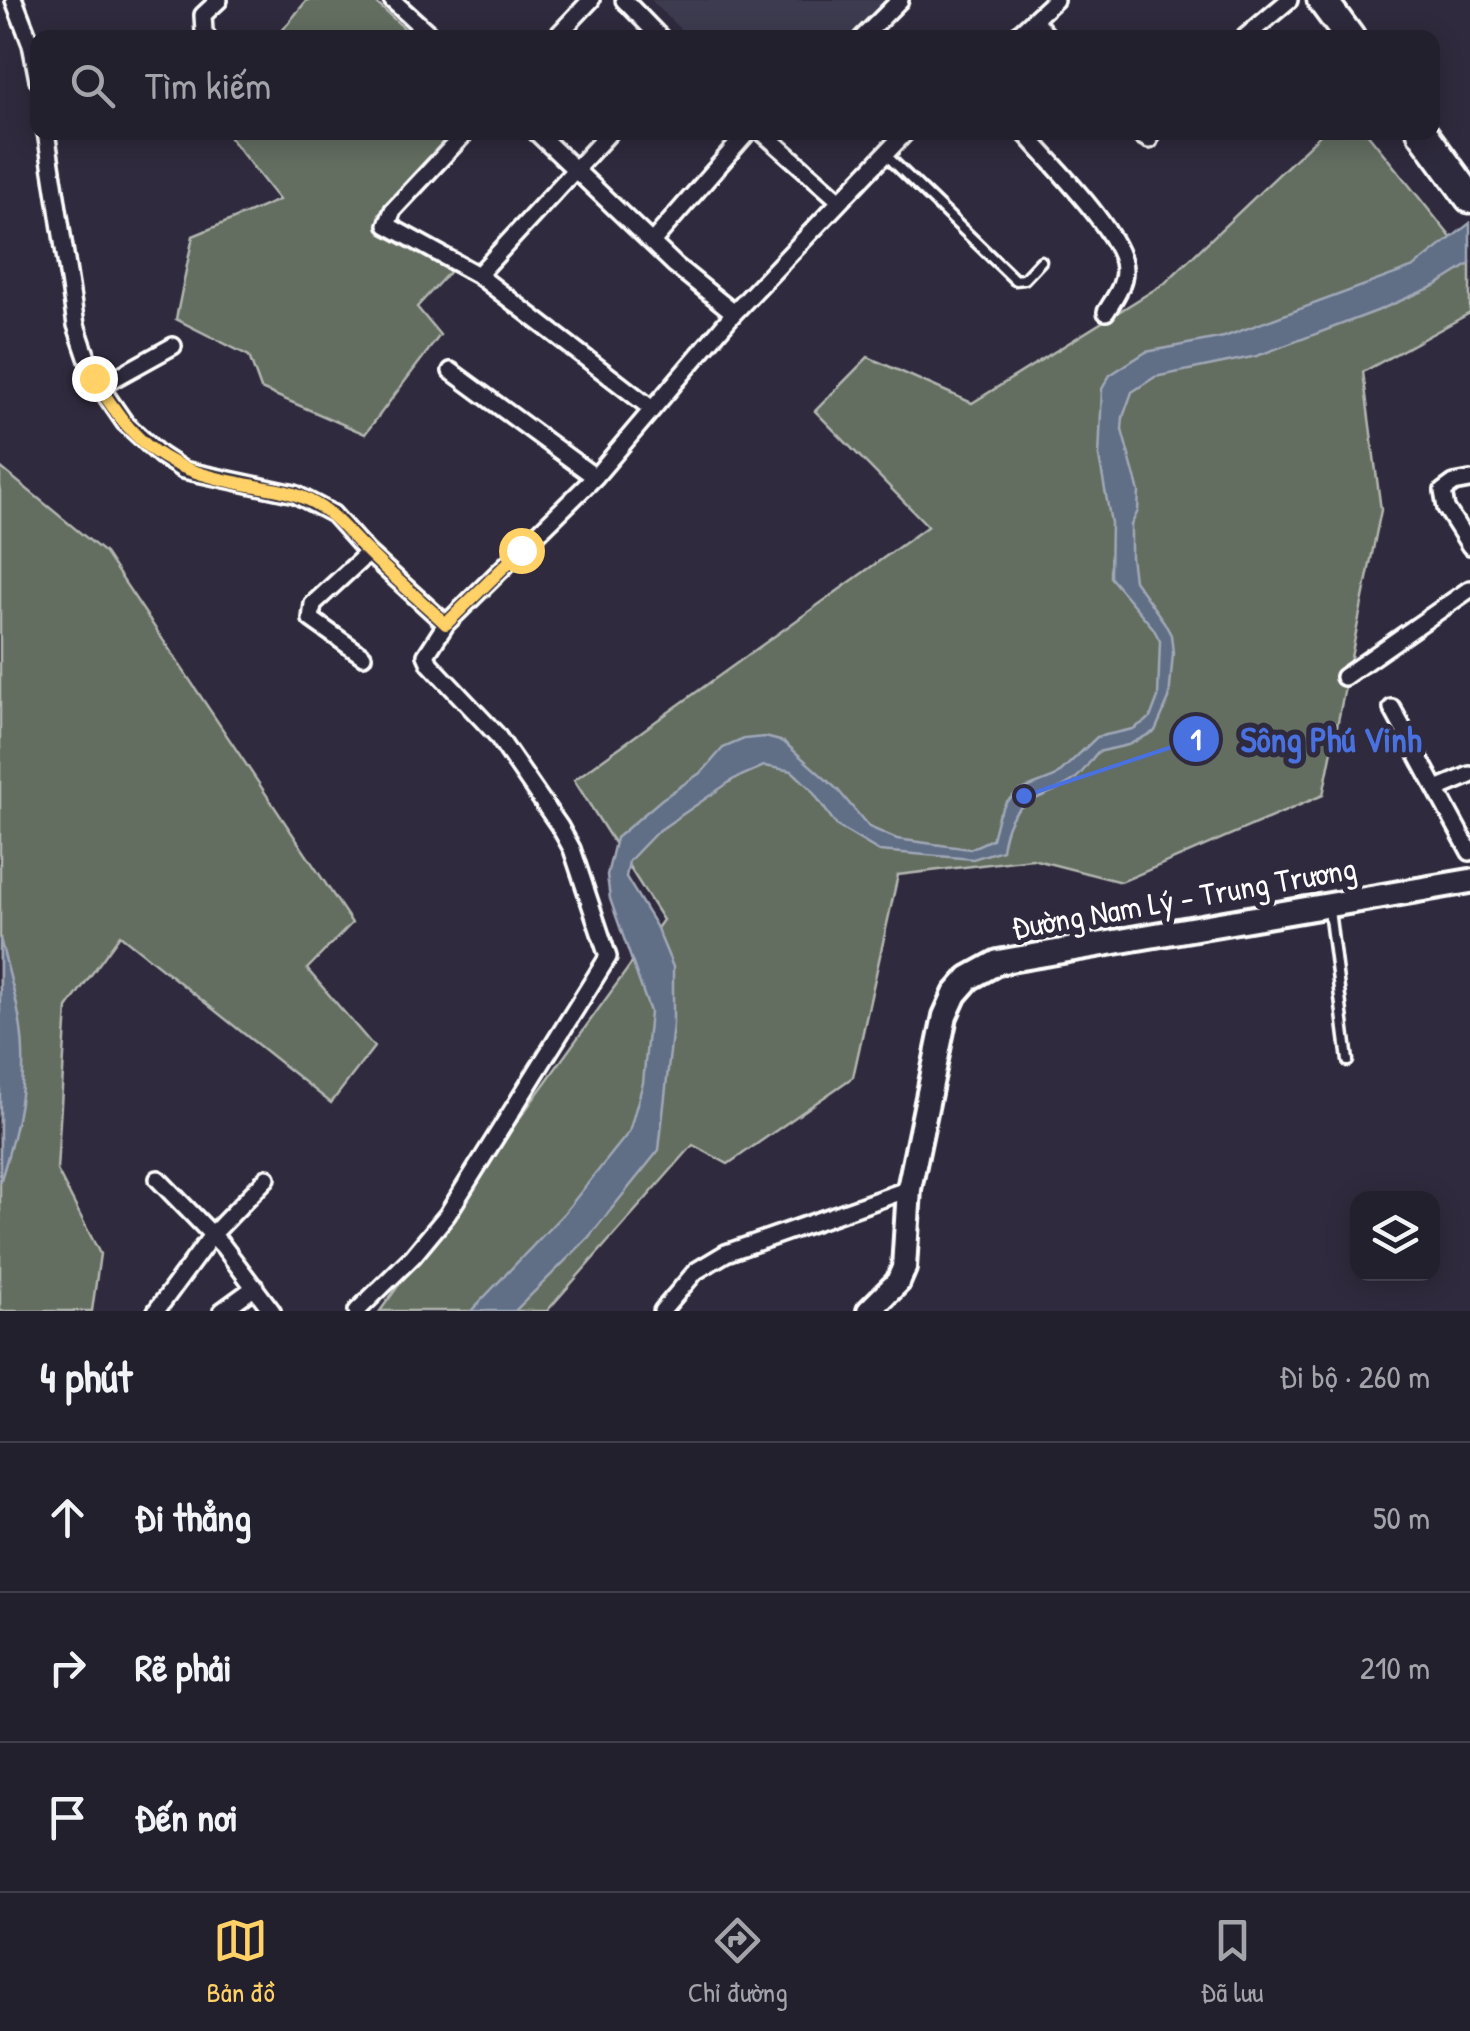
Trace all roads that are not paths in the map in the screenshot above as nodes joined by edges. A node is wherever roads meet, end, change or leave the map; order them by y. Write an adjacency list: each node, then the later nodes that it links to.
1 (14, 0): 20 (street)
2 (220, 0): 11 (street)
3 (392, 0): 12 (street)
4 (591, 0): 13 (street)
5 (624, 0): 14 (street)
6 (900, 0): 15 (street)
7 (1055, 0): 10 (street)
8 (1289, 0): 18 (street)
9 (1322, 0): 19 (highway)
10 (1034, 20): 16 (street); 17 (street)
11 (204, 30)
12 (425, 30)
13 (563, 30)
14 (653, 30)
15 (870, 30)
16 (1023, 30)
17 (1042, 30)
18 (1253, 30)
19 (1344, 30)
20 (30, 41)
21 (47, 140): 41 (street)
22 (459, 140): 36 (street)
23 (544, 140): 31 (street)
24 (603, 140): 31 (street)
25 (753, 140): 34 (street)
26 (768, 140): 33 (street)
27 (898, 140): 30 (street)
28 (1031, 140): 37 (street)
29 (1428, 140): 32 (highway)
30 (884, 154): 33 (street); 35 (lane)
31 (576, 170): 34 (street); 36 (street)
32 (1464, 189)
33 (839, 200): 38 (street)
34 (652, 242): 38 (street)
35 (1041, 261)
36 (478, 275): 42 (street)
37 (1106, 312)
38 (734, 313): 42 (street)
39 (173, 346): 41 (street)
40 (451, 371): 43 (street)
41 (99, 386): 46 (street)
42 (652, 410): 43 (street)
43 (594, 477): 48 (street)
44 (1470, 480): 45 (street)
45 (1470, 546)
46 (368, 553): 48 (street); 49 (street)
47 (1470, 589): 50 (street)
48 (446, 624): 66 (street)
49 (363, 656)
50 (1344, 677)
51 (1392, 708): 53 (street)
52 (1470, 775): 53 (street)
53 (1437, 788): 54 (street)
54 (1470, 852)
55 (1470, 882): 56 (main road, Đường Nam Lý - Trung Trương)
56 (1328, 906): 57 (lane); 60 (main road, Đường Nam Lý - Trung Trương)
57 (1348, 1061)
58 (267, 1178): 61 (street)
59 (158, 1179): 61 (street)
60 (908, 1189): 67 (street); 68 (main road, Đường Nam Lý - Trung Trương)
61 (212, 1235): 62 (street); 63 (street)
62 (254, 1287): 64 (street); 65 (street)
63 (156, 1311)
64 (222, 1311)
65 (272, 1311)
66 (357, 1311)
67 (662, 1311)
68 (869, 1311)

